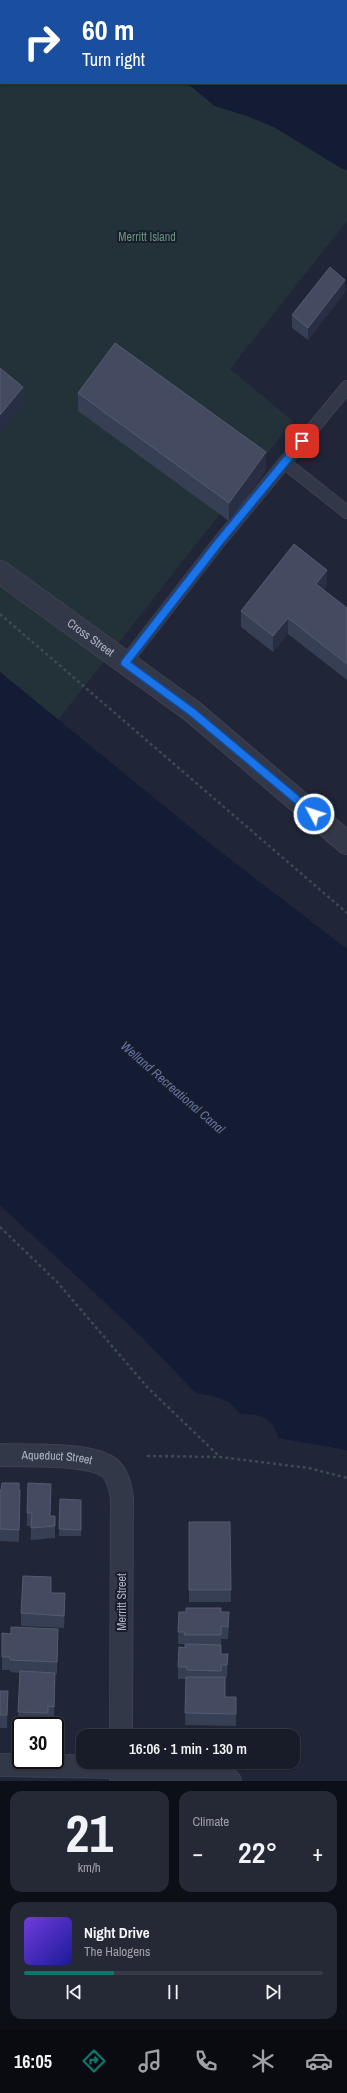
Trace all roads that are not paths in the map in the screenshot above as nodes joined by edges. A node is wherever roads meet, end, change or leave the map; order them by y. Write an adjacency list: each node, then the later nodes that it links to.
1 (347, 387): 2 (lane)
2 (285, 463): 3 (lane); 5 (lane)
3 (347, 512)
4 (0, 572): 5 (street, Cross Street)
5 (125, 663): 6 (street, Cross Street)
6 (347, 843)
7 (0, 1455): 8 (street, Aqueduct Street)
8 (112, 1470): 9 (street, Merritt Street)
9 (121, 1729)
10 (0, 1765): 11 (street)
11 (121, 1772): 12 (street)
12 (230, 1781)

